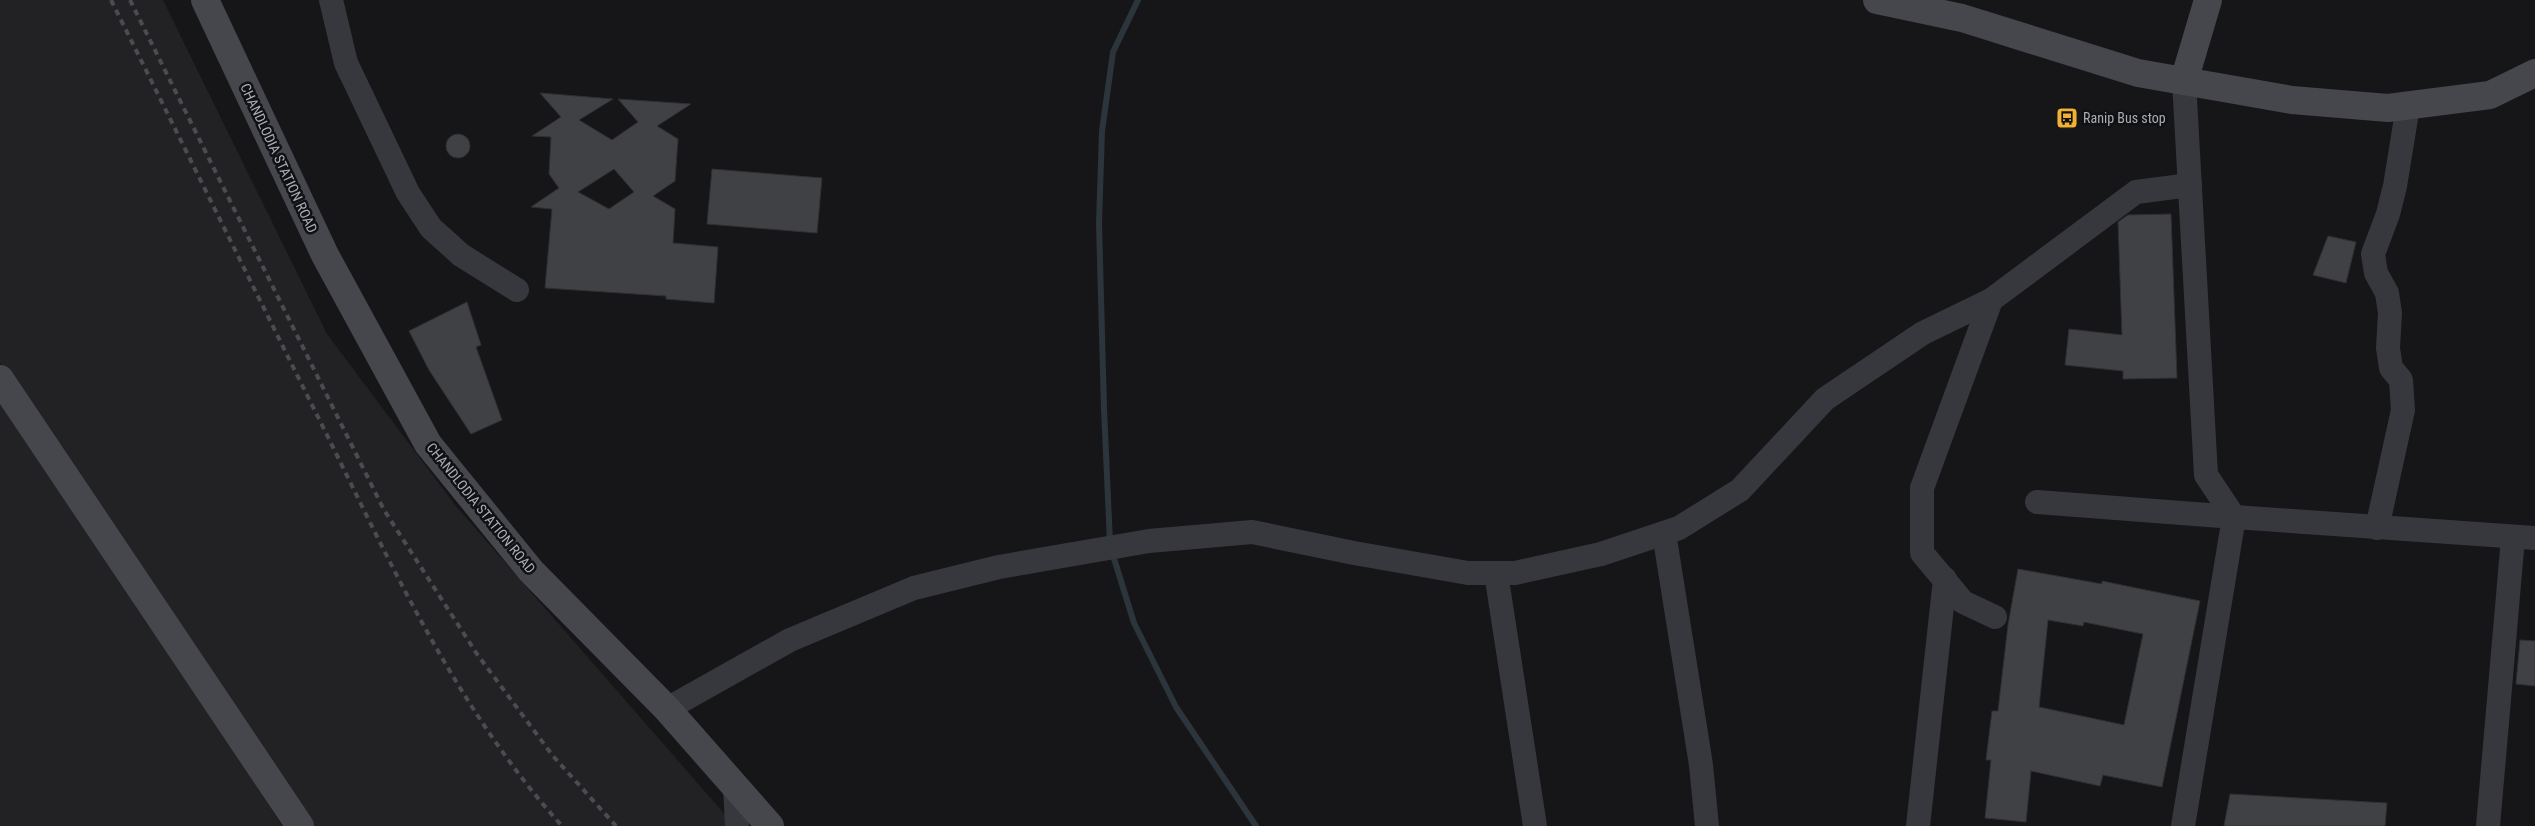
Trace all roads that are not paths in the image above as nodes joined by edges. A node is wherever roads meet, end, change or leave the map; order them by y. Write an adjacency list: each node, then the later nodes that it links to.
1 (205, 0): 20 (street, CHANDLODIA STATION ROAD)
2 (331, 0): 9 (street)
3 (1877, 0): 6 (street)
4 (2208, 0): 6 (street)
5 (2533, 79): 7 (street)
6 (2184, 81): 7 (street); 8 (street)
7 (2408, 106): 14 (street)
8 (2190, 186): 10 (street); 13 (street)
9 (517, 290)
10 (1991, 300): 15 (street); 18 (street)
11 (0, 379): 22 (street)
12 (2037, 502): 13 (street)
13 (2234, 517): 14 (street); 28 (street)
14 (2377, 528): 16 (street)
15 (1664, 533): 17 (street); 26 (street)
16 (2524, 538): 29 (street)
17 (1496, 573): 20 (street); 25 (street)
18 (1944, 579): 19 (street); 27 (street)
19 (1995, 617)
20 (666, 709): 21 (street, CHANDLODIA STATION ROAD)
21 (735, 787): 23 (street); 24 (street, CHANDLODIA STATION ROAD)
22 (300, 826)
23 (737, 826)
24 (770, 826)
25 (1535, 826)
26 (1707, 826)
27 (1918, 826)
28 (2183, 826)
29 (2488, 826)

